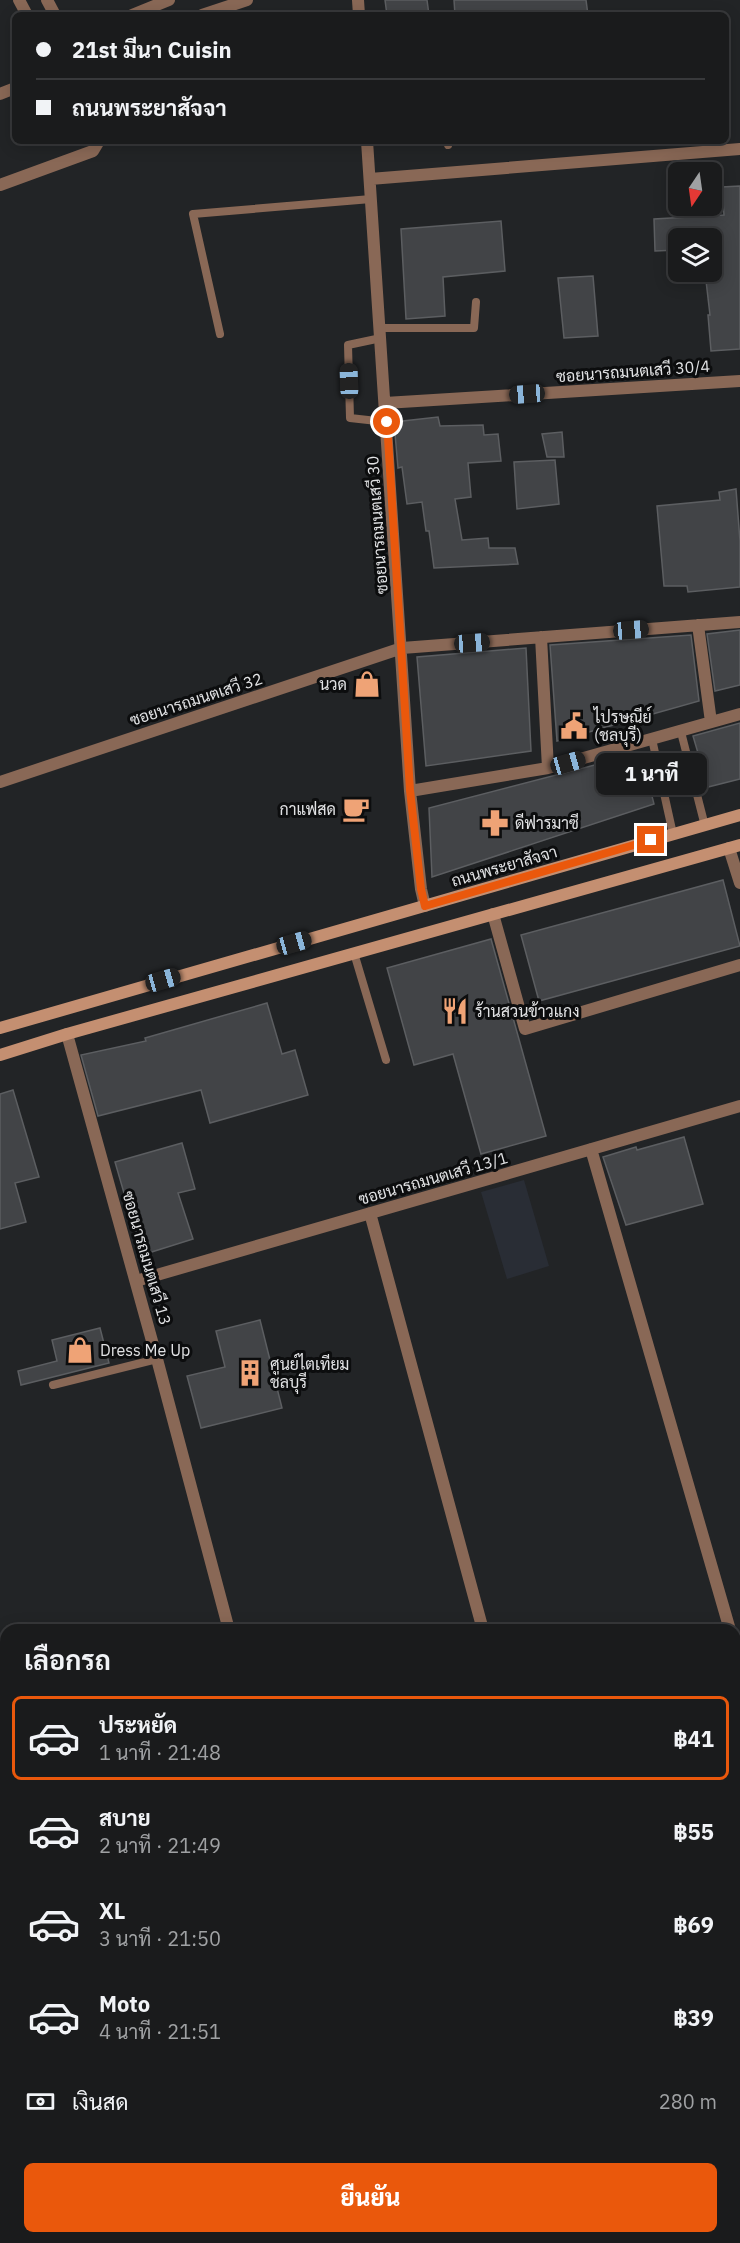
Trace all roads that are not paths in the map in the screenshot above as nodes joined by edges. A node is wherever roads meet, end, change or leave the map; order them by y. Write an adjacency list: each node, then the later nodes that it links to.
1 (170, 0): 4 (street)
2 (247, 0): 3 (street)
3 (222, 3): 5 (street)
4 (140, 12)
5 (207, 12)
6 (97, 144): 10 (street)
7 (367, 144): 9 (street, ซอยนารถมนตเสวี 30)
8 (740, 149): 9 (street)
9 (370, 179): 11 (street, ซอยนารถมนตเสวี 30)
10 (0, 185)
11 (371, 199): 13 (street, ซอยนารถมนตเสวี 30); 14 (lane)
12 (476, 302): 13 (lane)
13 (380, 333): 16 (street, ซอยนารถมนตเสวี 30); 17 (lane)
14 (220, 334)
15 (740, 381): 16 (street, ซอยนารถมนตเสวี 30/4)
16 (385, 403): 17 (street, ซอยนารถมนตเสวี 30)
17 (387, 422): 21 (street, ซอยนารถมนตเสวี 30)
18 (740, 621): 19 (street, ซอยนารถมนตเสวี 32)
19 (698, 625): 20 (street, ซอยนารถมนตเสวี 32); 23 (street)
20 (541, 637): 21 (street, ซอยนารถมนตเสวี 32); 26 (street)
21 (402, 648): 27 (street, ซอยนารถมนตเสวี 32); 28 (street, ซอยนารถมนตเสวี 30)
22 (740, 714): 23 (street)
23 (711, 722): 24 (street)
24 (681, 732): 25 (street); 30 (lane)
25 (652, 739): 26 (street); 31 (lane)
26 (548, 768): 28 (street)
27 (0, 782)
28 (410, 790): 34 (street, ซอยนารถมนตเสวี 30)
29 (740, 815): 30 (main road, ถนนพระยาสัจจา)
30 (705, 826): 31 (main road, ถนนพระยาสัจจา)
31 (673, 834): 34 (main road, ถนนพระยาสัจจา)
32 (735, 846): 33 (street); 35 (main road)
33 (740, 883)
34 (425, 906): 38 (main road, ถนนพระยาสัจจา)
35 (493, 914): 36 (main road); 37 (street)
36 (354, 953): 39 (main road); 41 (lane)
37 (740, 965)
38 (0, 1028)
39 (67, 1034): 40 (main road); 45 (street, ซอยนารถมนตเสวี 13)
40 (0, 1055)
41 (386, 1060)
42 (740, 1106): 43 (street, ซอยนารถมนตเสวี 13/1)
43 (591, 1149): 44 (street, ซอยนารถมนตเสวี 13/1); 50 (street)
44 (370, 1213): 45 (street, ซอยนารถมนตเสวี 13/1); 49 (street)
45 (136, 1281): 46 (street, ซอยนารถมนตเสวี 13)
46 (158, 1359): 47 (lane); 48 (street, ซอยนารถมนตเสวี 13)
47 (53, 1385)
48 (227, 1624)
49 (481, 1624)
50 (728, 1624)

